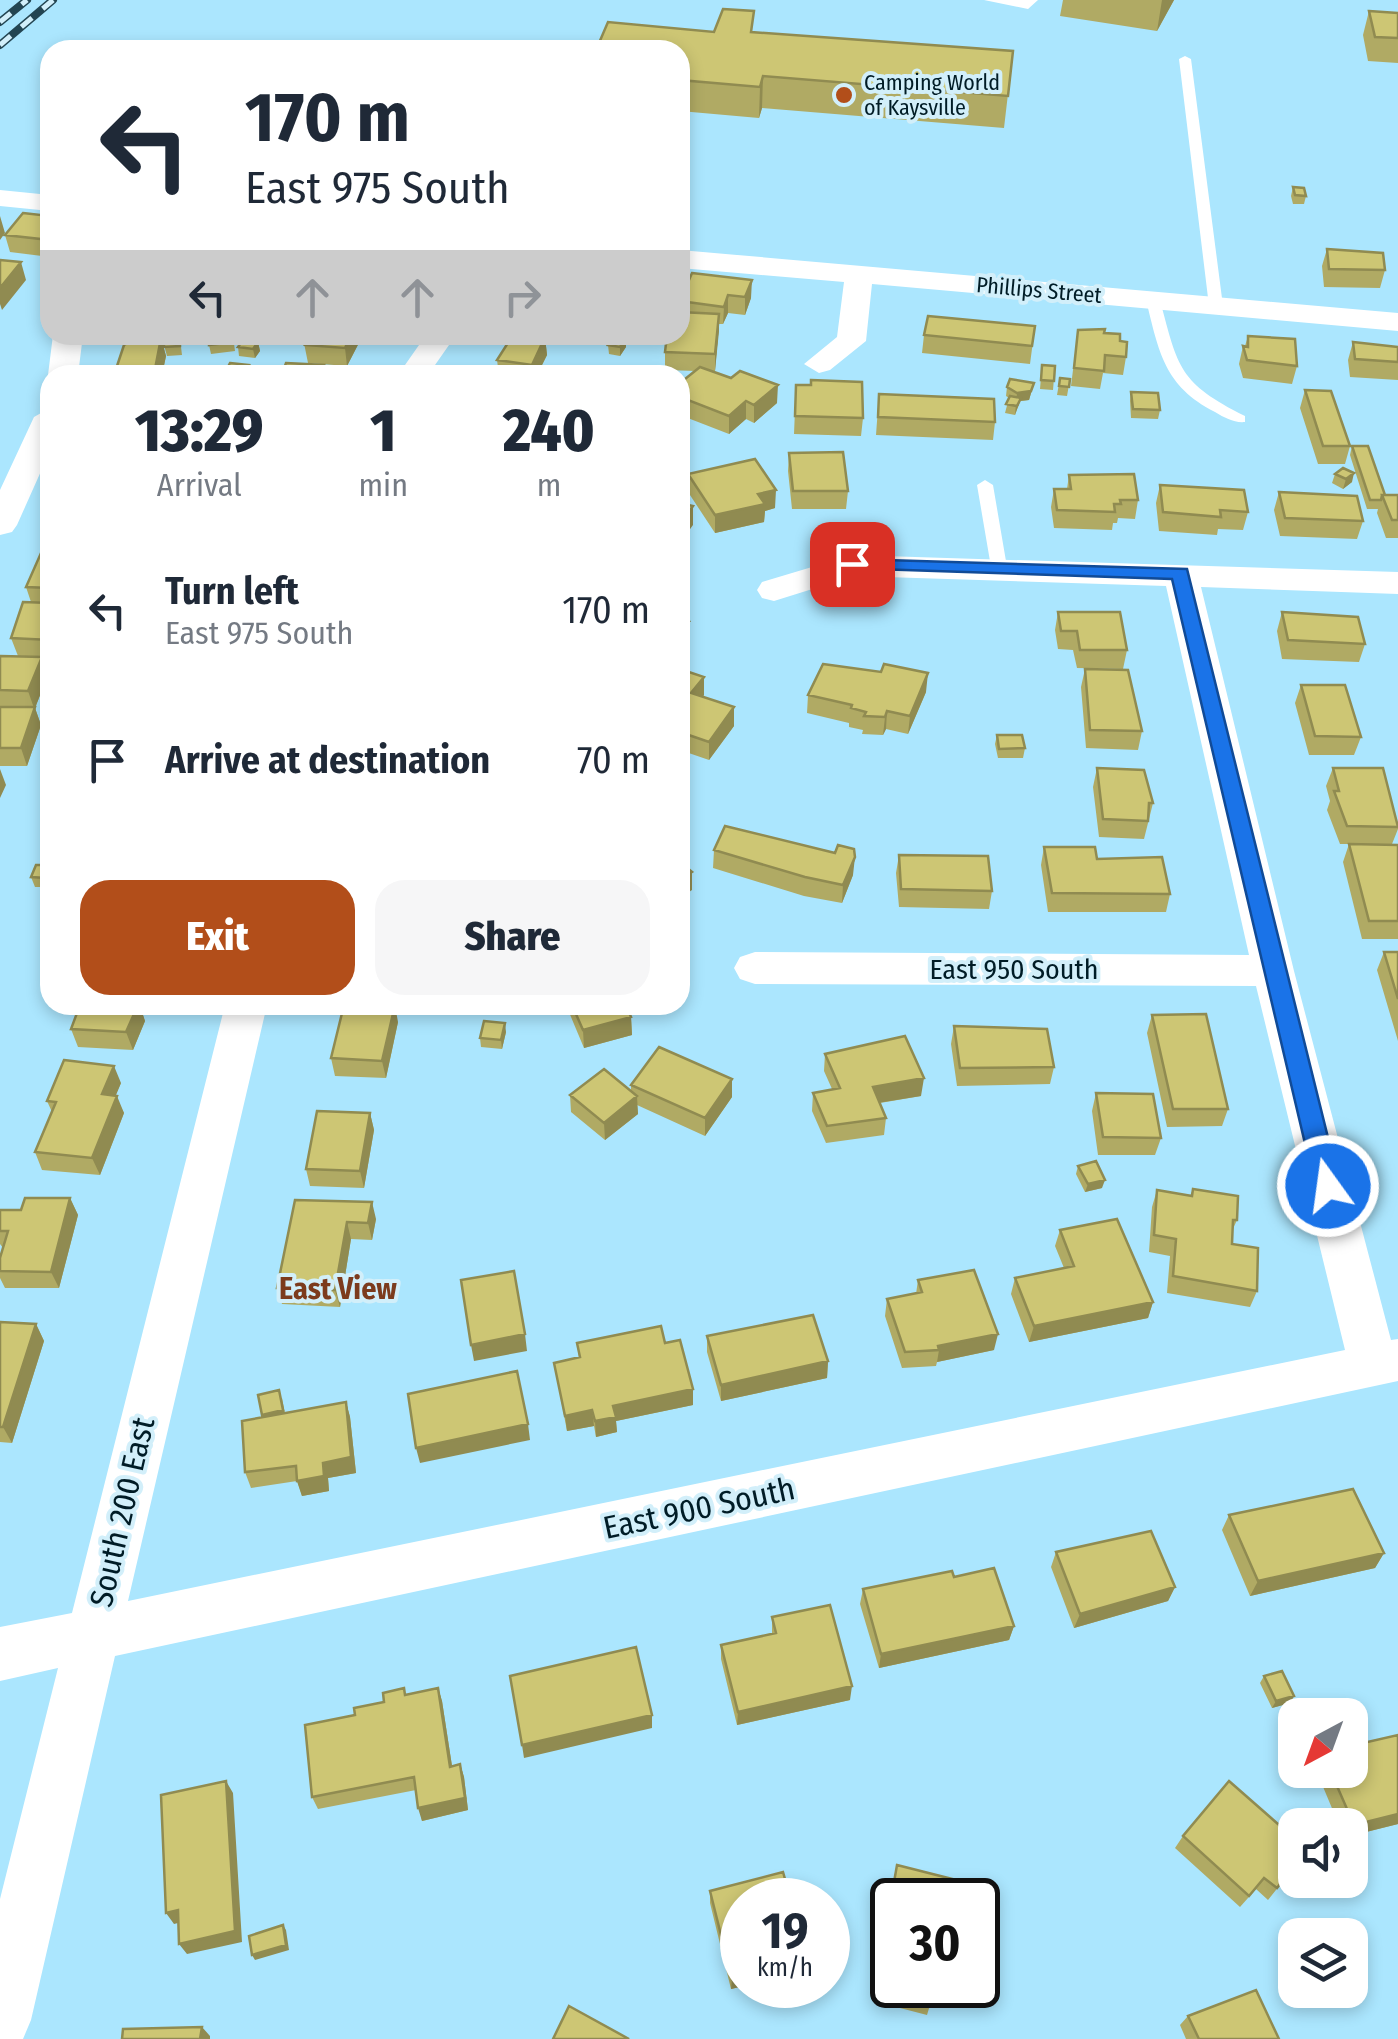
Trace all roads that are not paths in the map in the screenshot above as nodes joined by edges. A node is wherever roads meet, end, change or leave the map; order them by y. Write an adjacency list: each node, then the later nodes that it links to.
1 (990, 0): 2 (lane)
2 (1032, 0)
3 (1185, 59): 9 (lane)
4 (0, 198): 5 (street)
5 (40, 201)
6 (690, 261): 7 (street, Phillips Street)
7 (859, 275): 8 (street, Phillips Street); 11 (street)
8 (1153, 300): 9 (street, Phillips Street); 12 (lane)
9 (1216, 306): 10 (street, Phillips Street)
10 (1398, 322)
11 (819, 364)
12 (1240, 419)
13 (40, 438): 15 (street)
14 (984, 485): 16 (lane)
15 (0, 524)
16 (999, 567): 17 (street); 19 (street)
17 (1180, 573): 18 (street); 21 (street)
18 (1398, 583)
19 (774, 590)
20 (755, 968): 21 (street, East 950 South)
21 (1273, 971): 23 (street)
22 (244, 1015): 24 (street, South 200 East)
23 (1386, 1363): 24 (street, East 900 South)
24 (92, 1637): 25 (street, East 900 South); 26 (street, South 200 East)
25 (0, 1654)
26 (0, 2020)

